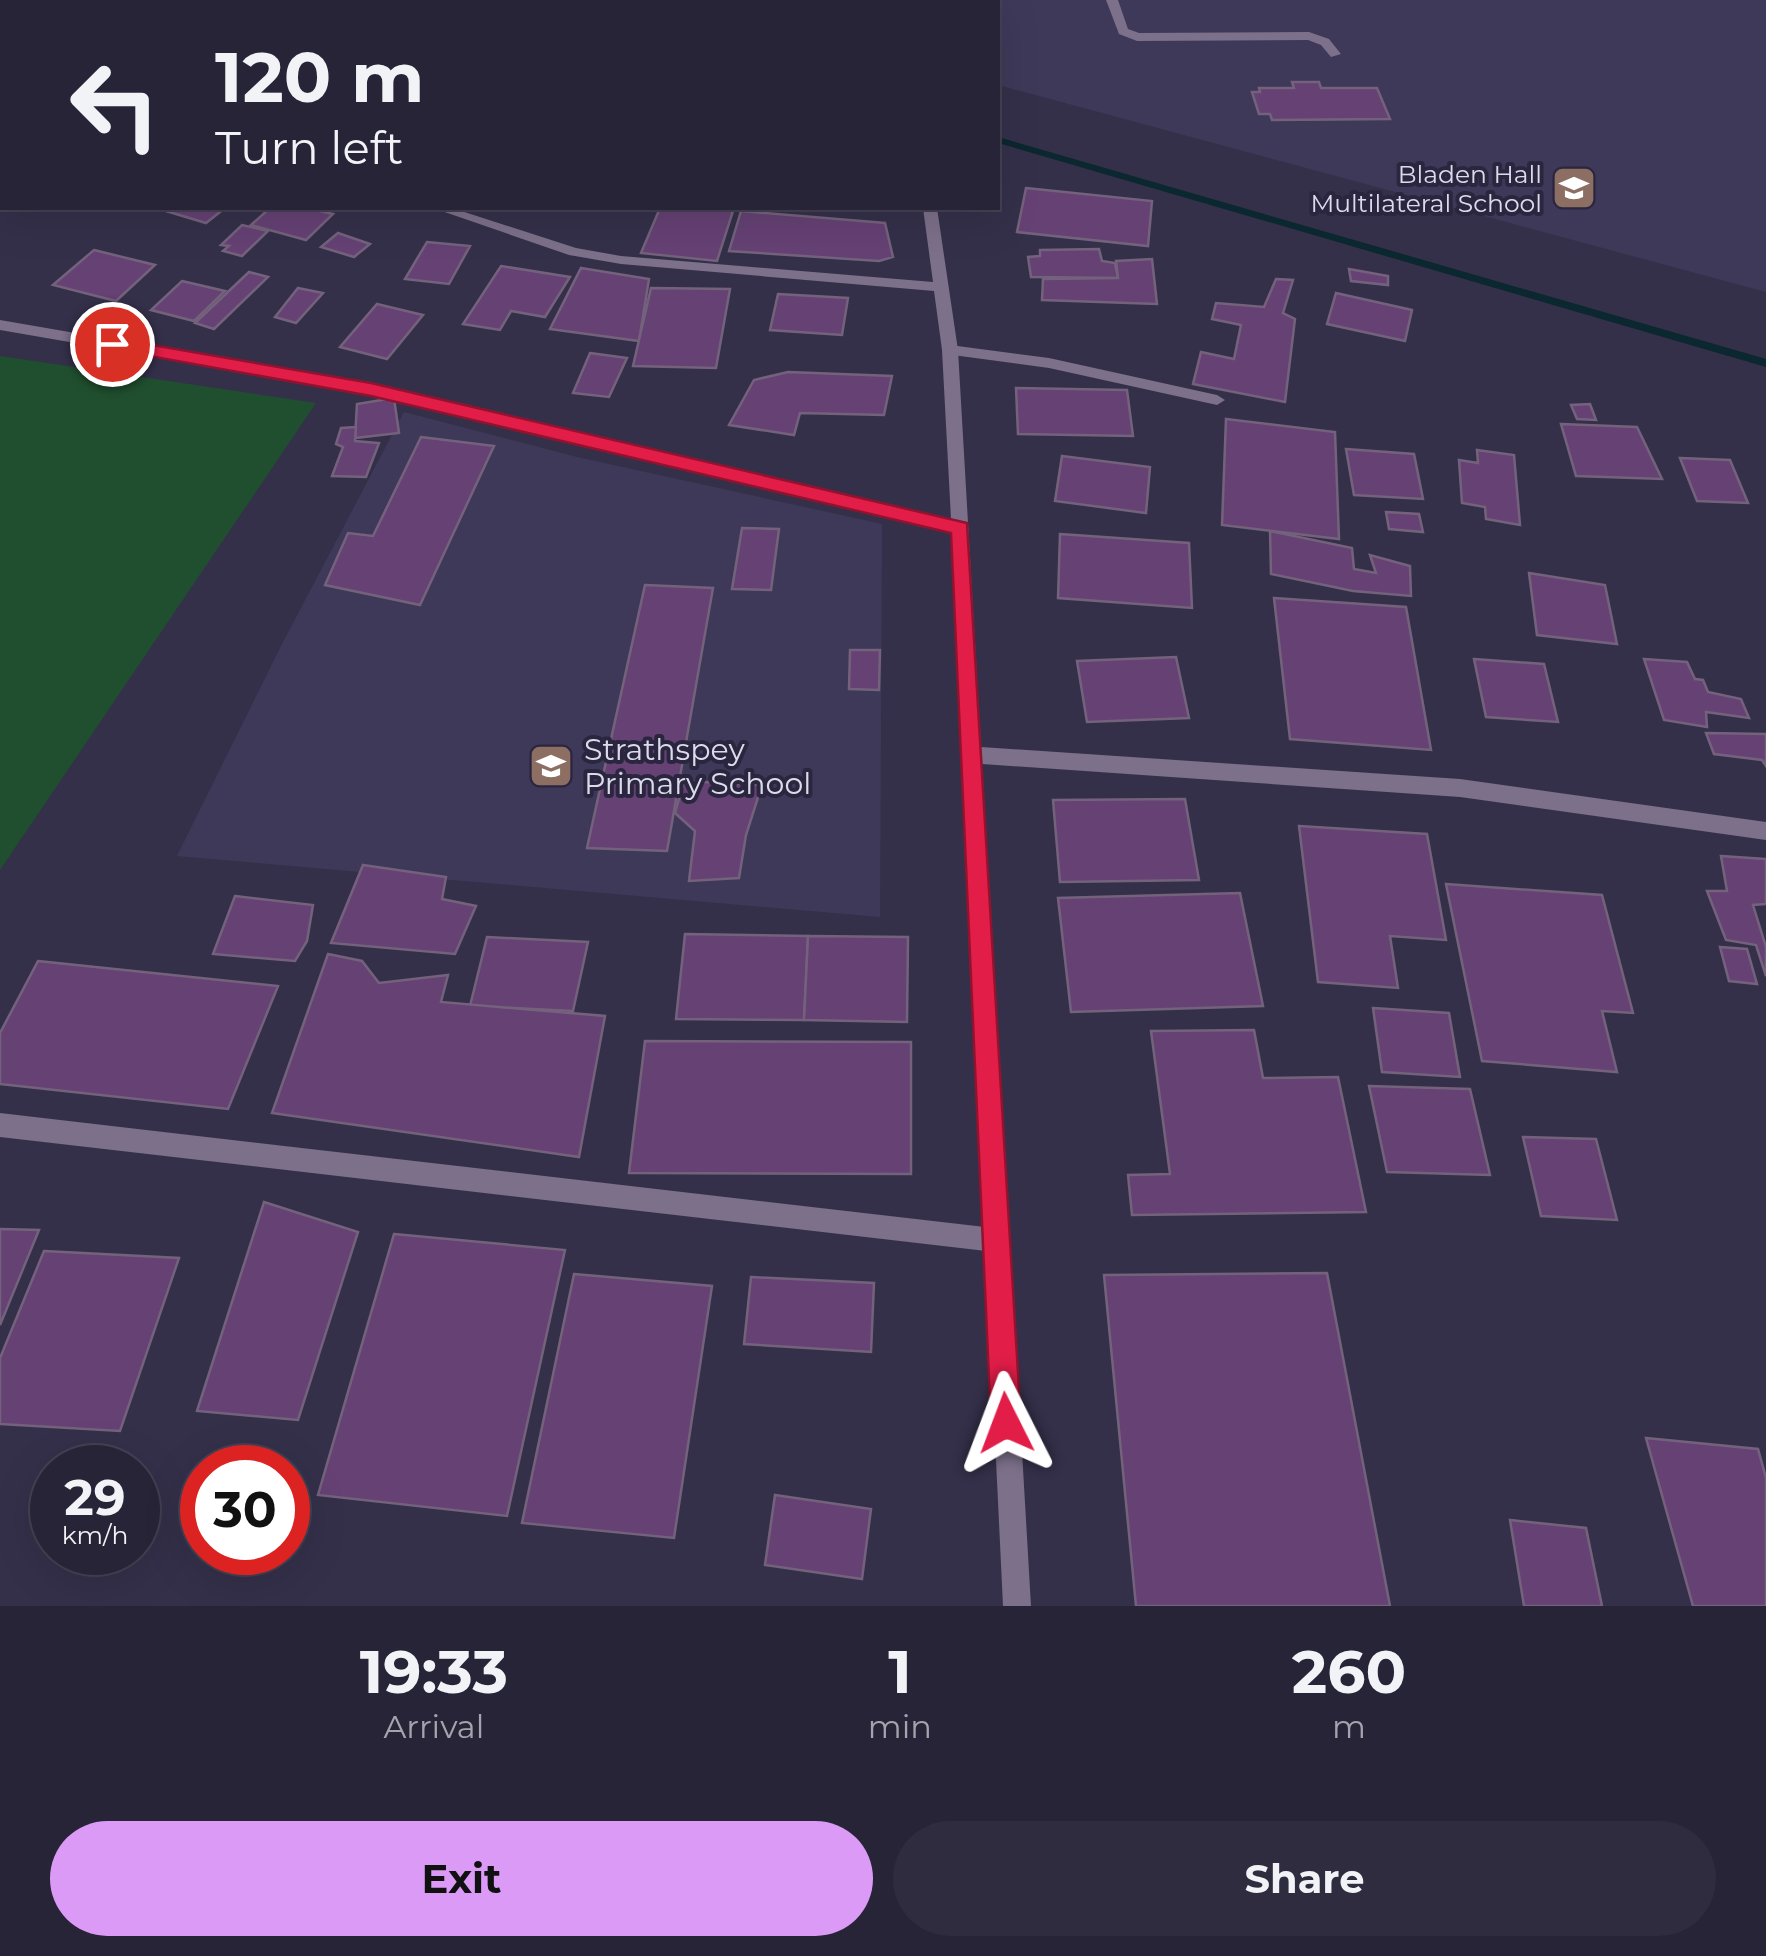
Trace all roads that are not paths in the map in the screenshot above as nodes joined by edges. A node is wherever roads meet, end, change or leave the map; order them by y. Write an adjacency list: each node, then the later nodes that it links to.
1 (1112, 0): 2 (street)
2 (1336, 54)
3 (446, 210): 5 (street)
4 (930, 210): 5 (street)
5 (942, 288): 7 (street)
6 (0, 324): 9 (street)
7 (950, 350): 8 (street); 9 (street)
8 (1217, 400)
9 (960, 528): 10 (street)
10 (972, 755): 11 (street); 13 (street)
11 (1766, 831)
12 (0, 1125): 13 (street)
13 (996, 1240): 14 (street)
14 (1016, 1606)

